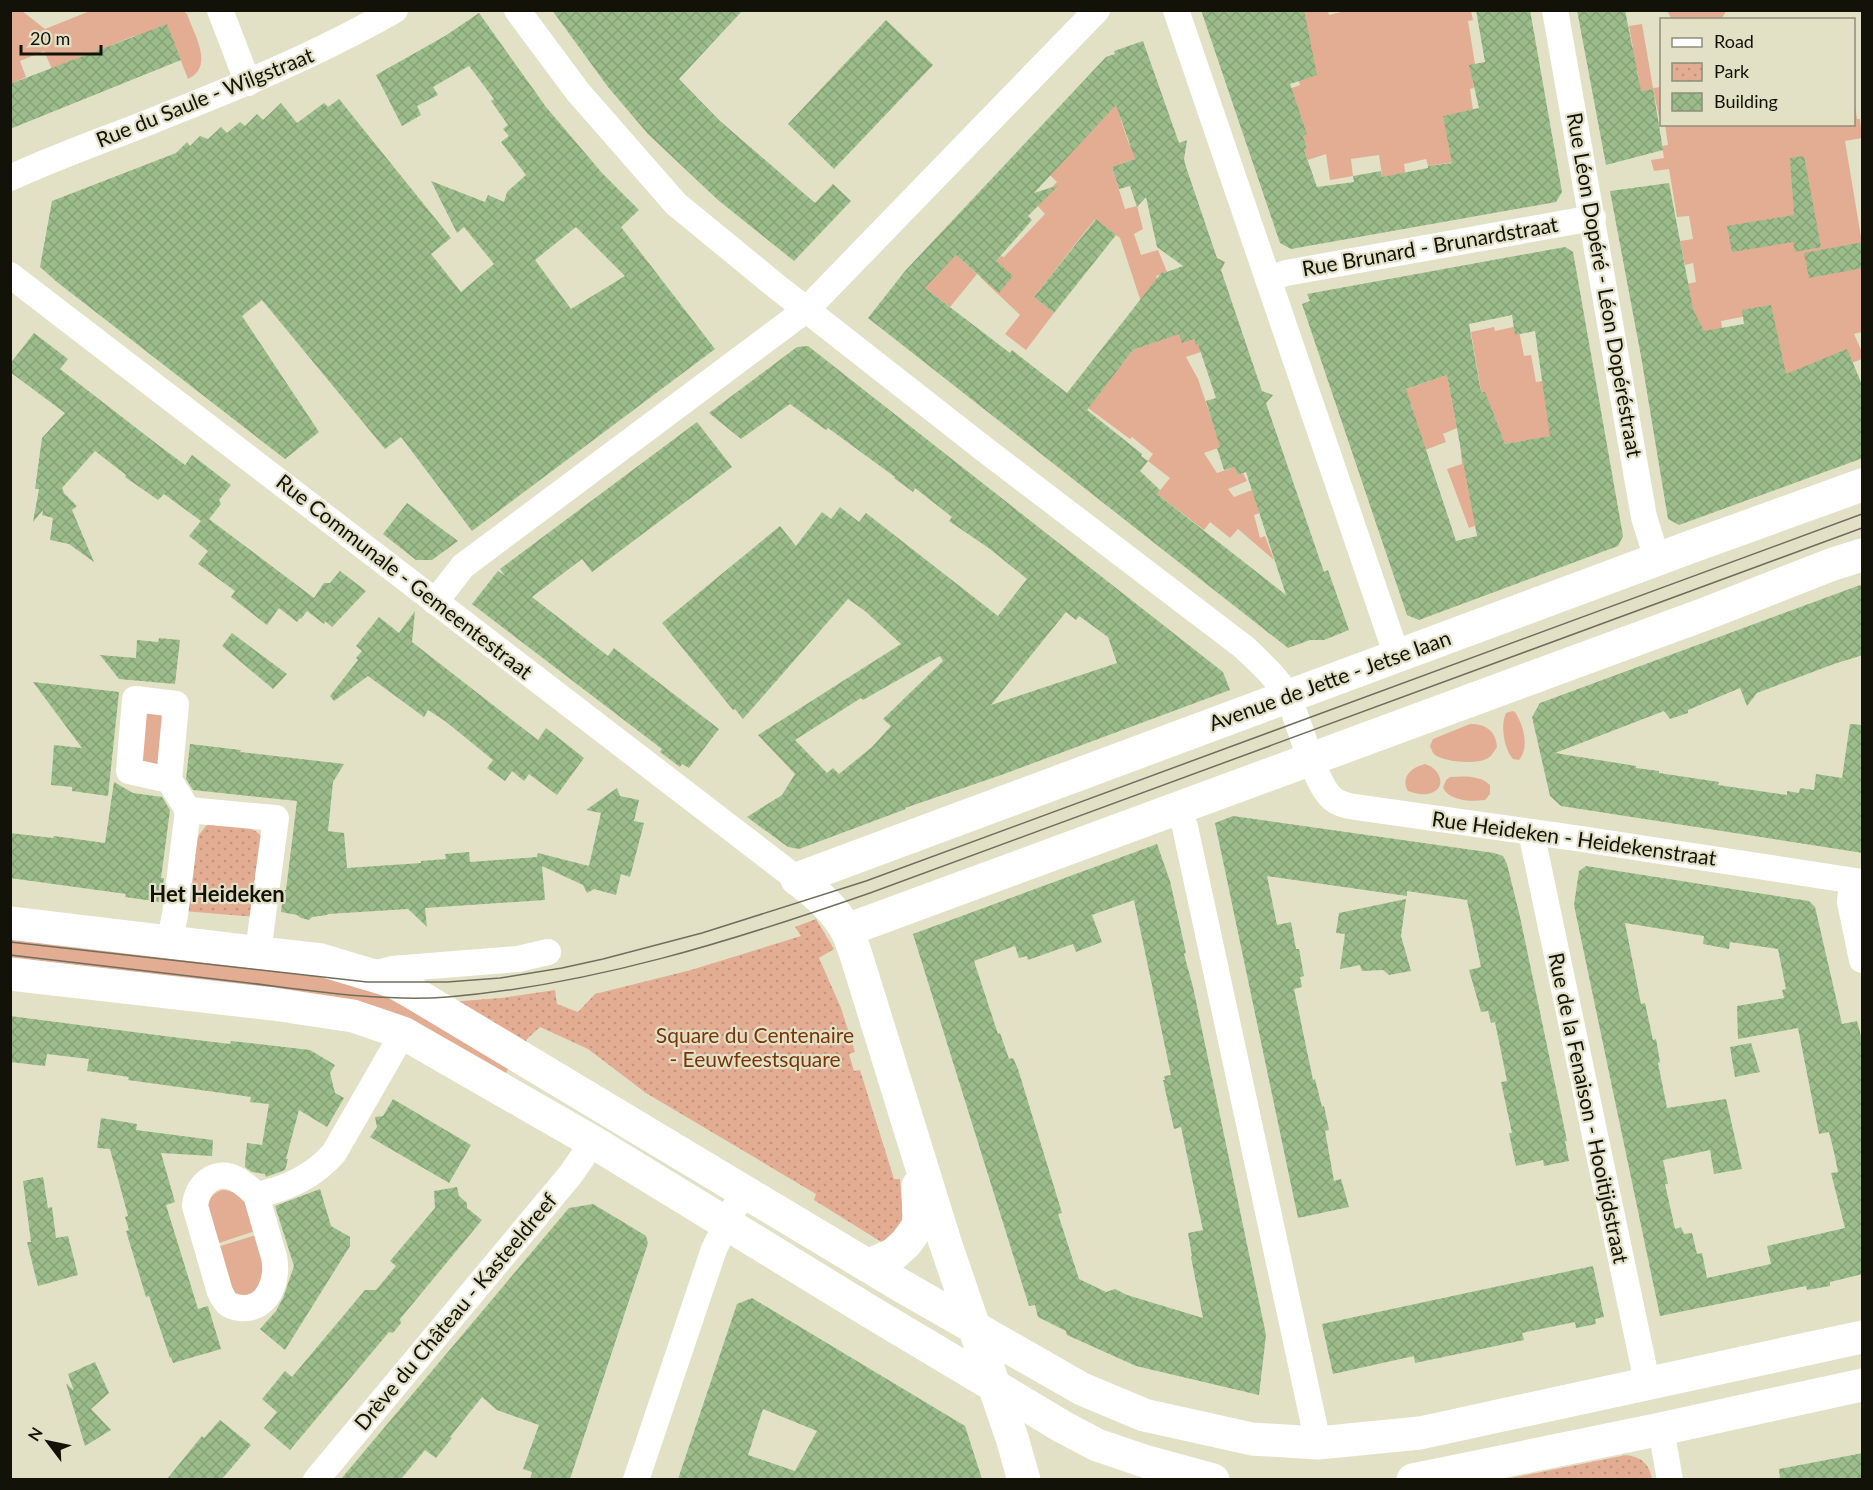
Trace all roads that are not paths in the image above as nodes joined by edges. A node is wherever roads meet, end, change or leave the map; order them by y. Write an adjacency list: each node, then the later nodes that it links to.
1 (220, 10): 7 (street)
2 (395, 10): 7 (street, Rue du Saule - Wilgstraat)
3 (517, 10): 12 (street, Rue Heideken - Heidekenstraat)
4 (1097, 10): 12 (street)
5 (1176, 10): 11 (street)
6 (1555, 10): 9 (street, Rue Léon Dopéré - Léon Dopéréstraat)
7 (248, 83): 8 (street, Rue du Saule - Wilgstraat)
8 (10, 178)
9 (1593, 218): 11 (street, Rue Brunard - Brunardstraat); 15 (street, Rue Léon Dopéré - Léon Dopéréstraat)
10 (10, 275): 16 (street, Rue Communale - Gemeentestraat)
11 (1268, 279): 17 (street)
12 (807, 309): 16 (street); 18 (street, Rue Heideken - Heidekenstraat)
13 (1863, 484): 15 (main road, Avenue de Jette - Jetse laan)
14 (1863, 555): 19 (main road)
15 (1657, 559): 17 (main road, Avenue de Jette - Jetse laan)
16 (435, 602): 24 (street, Rue Communale - Gemeentestraat)
17 (1397, 656): 18 (main road, Avenue de Jette - Jetse laan)
18 (1288, 696): 19 (street, Rue Heideken - Heidekenstraat); 24 (main road, Avenue de Jette - Jetse laan)
19 (1312, 758): 21 (main road); 23 (street, Rue Heideken - Heidekenstraat)
20 (169, 780): 22 (street)
21 (1178, 808): 27 (main road); 47 (street)
22 (188, 810): 28 (street); 29 (street)
23 (1531, 832): 25 (street, Rue Heideken - Heidekenstraat); 43 (street, Rue de la Fenaison - Hooitijdstraat)
24 (797, 879): 27 (main road)
25 (1857, 882): 31 (street)
26 (10, 923): 28 (main road)
27 (847, 930): 36 (main road)
28 (169, 942): 29 (main road)
29 (258, 952): 33 (main road)
30 (548, 952): 33 (street)
31 (1863, 960)
32 (10, 974): 34 (main road)
33 (373, 974): 37 (main road)
34 (403, 1033): 35 (main road); 38 (street)
35 (593, 1142): 39 (main road); 48 (street, Drève du Château - Kasteeldreef)
36 (918, 1157): 40 (main road); 41 (main road)
37 (743, 1191): 39 (street); 40 (main road)
38 (256, 1195): 38 (street)
39 (726, 1224): 44 (main road); 49 (street)
40 (868, 1266): 41 (main road)
41 (974, 1327): 44 (main road); 47 (main road)
42 (1863, 1336): 43 (main road)
43 (1647, 1382): 47 (main road)
44 (993, 1385): 50 (main road); 51 (main road)
45 (1863, 1385): 46 (main road)
46 (1661, 1429): 52 (main road); 53 (street)
47 (1318, 1443)
48 (316, 1479)
49 (636, 1479)
50 (1024, 1479)
51 (1213, 1479)
52 (1413, 1479)
53 (1670, 1479)

